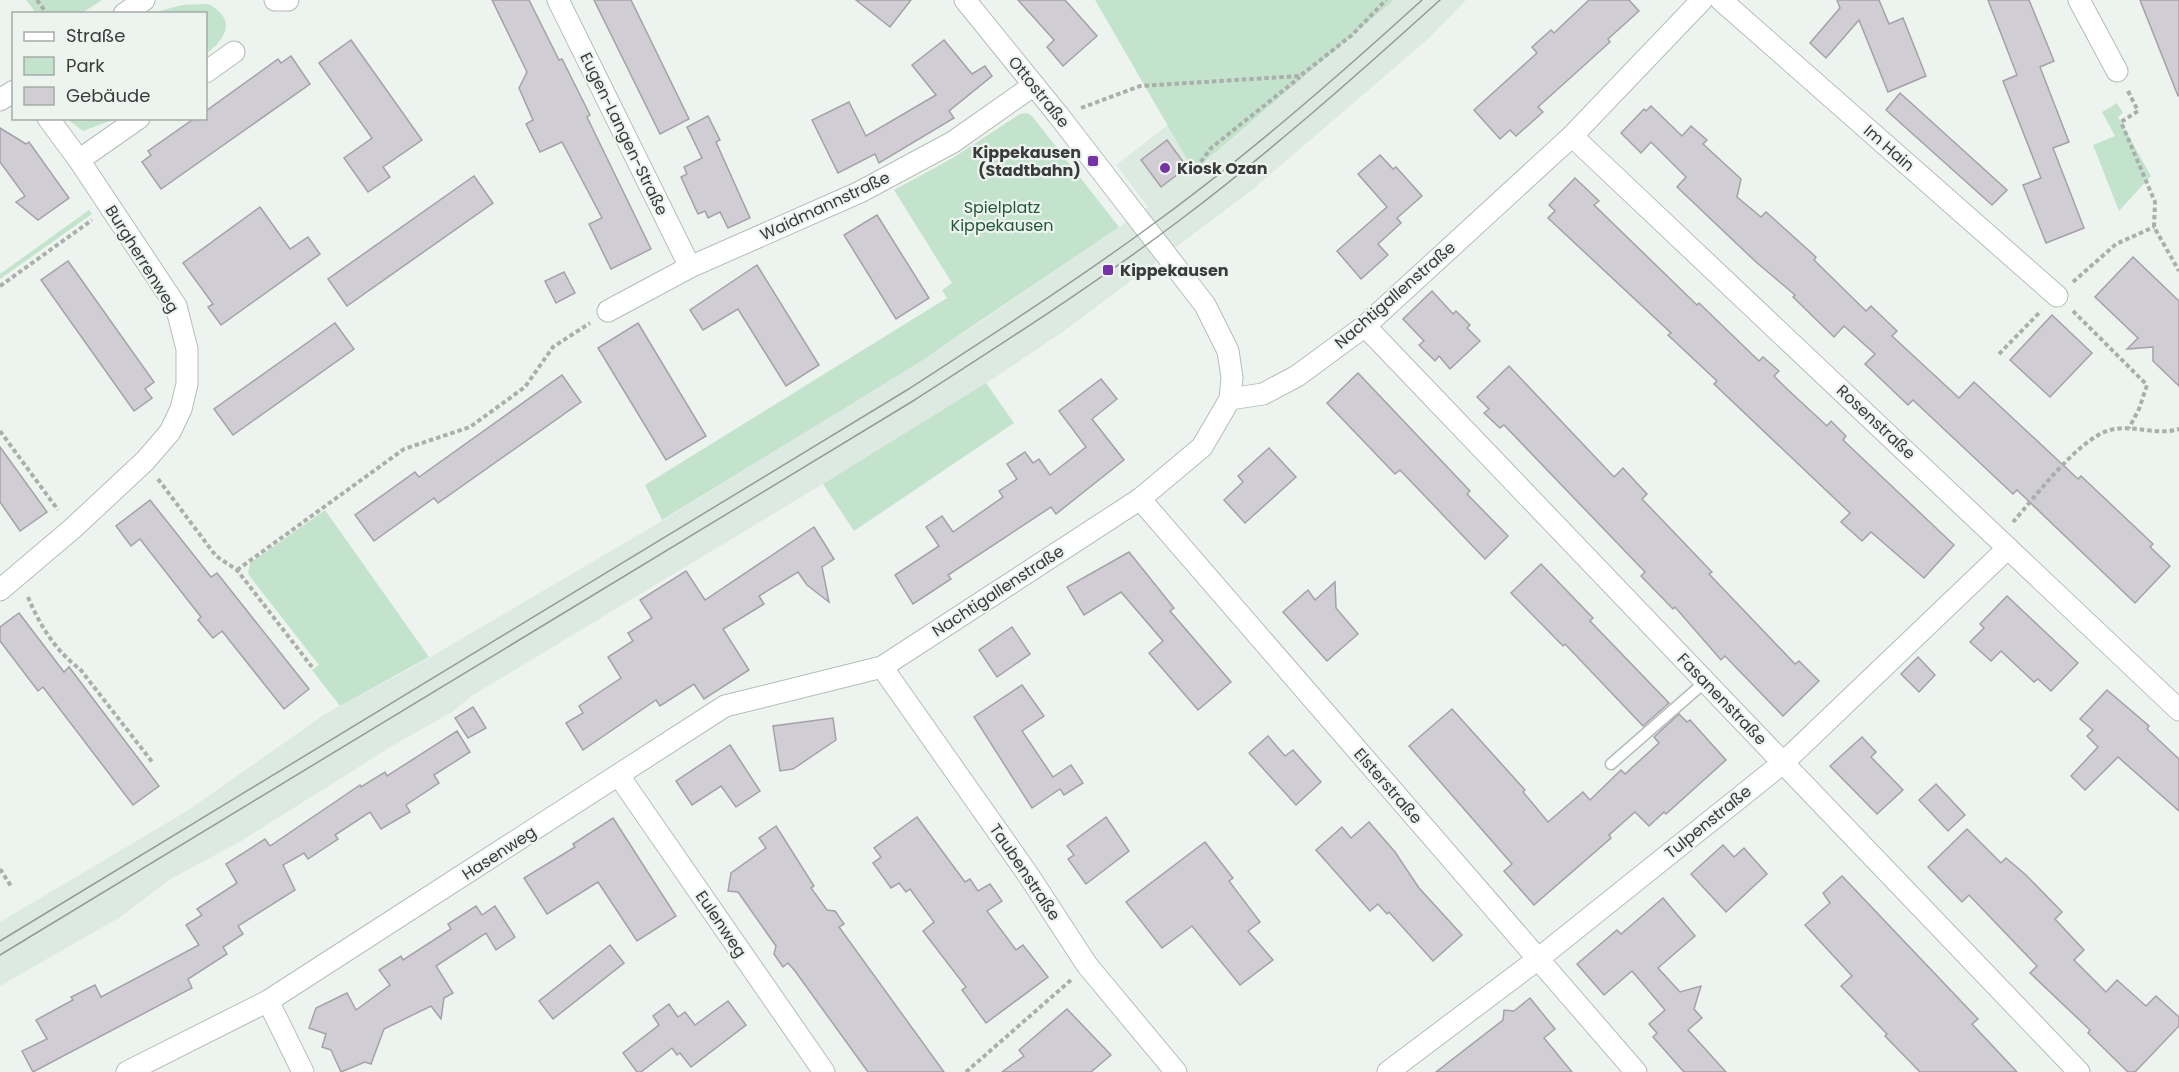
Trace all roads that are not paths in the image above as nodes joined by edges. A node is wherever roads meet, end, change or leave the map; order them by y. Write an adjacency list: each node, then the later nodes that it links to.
1 (144, 0): 9 (street)
2 (275, 0): 3 (street)
3 (288, 0)
4 (558, 0): 18 (street, Eugen-Langen-Straße)
5 (965, 0): 13 (street, Ottostraße)
6 (1702, 0): 16 (street, Nachtigallenstraße)
7 (1721, 0): 19 (street, Im Hain)
8 (2079, 0): 12 (street)
9 (127, 12)
10 (234, 52): 11 (street)
11 (207, 71)
12 (2116, 71)
13 (1034, 85): 18 (street, Waidmannstraße); 22 (street, Ottostraße)
14 (49, 120): 17 (street, Burgherrenweg)
15 (136, 120): 17 (street)
16 (1572, 136): 21 (street, Nachtigallenstraße); 24 (street, Rosenstraße)
17 (79, 160): 25 (street, Burgherrenweg)
18 (690, 267): 20 (street, Waidmannstraße)
19 (2057, 296)
20 (608, 311)
21 (1365, 326): 22 (street, Nachtigallenstraße); 27 (street, Fasanenstraße)
22 (1230, 399): 23 (street, Nachtigallenstraße)
23 (1140, 499): 26 (street, Nachtigallenstraße); 32 (street, Elsterstraße)
24 (2003, 543): 28 (street, Rosenstraße); 29 (street, Tulpenstraße)
25 (8, 584)
26 (882, 667): 31 (street, Hasenweg); 37 (street, Taubenstraße)
27 (1705, 682): 29 (street, Fasanenstraße); 30 (lane)
28 (2179, 710)
29 (1784, 762): 32 (street, Tulpenstraße); 40 (street, Fasanenstraße)
30 (1611, 764)
31 (619, 776): 33 (street, Hasenweg); 36 (street, Eulenweg)
32 (1538, 959): 38 (street, Tulpenstraße); 39 (street, Elsterstraße)
33 (268, 1001): 34 (street, Hasenweg); 35 (street)
34 (127, 1072)
35 (303, 1072)
36 (824, 1072)
37 (1176, 1072)
38 (1388, 1072)
39 (1636, 1072)
40 (2079, 1072)

